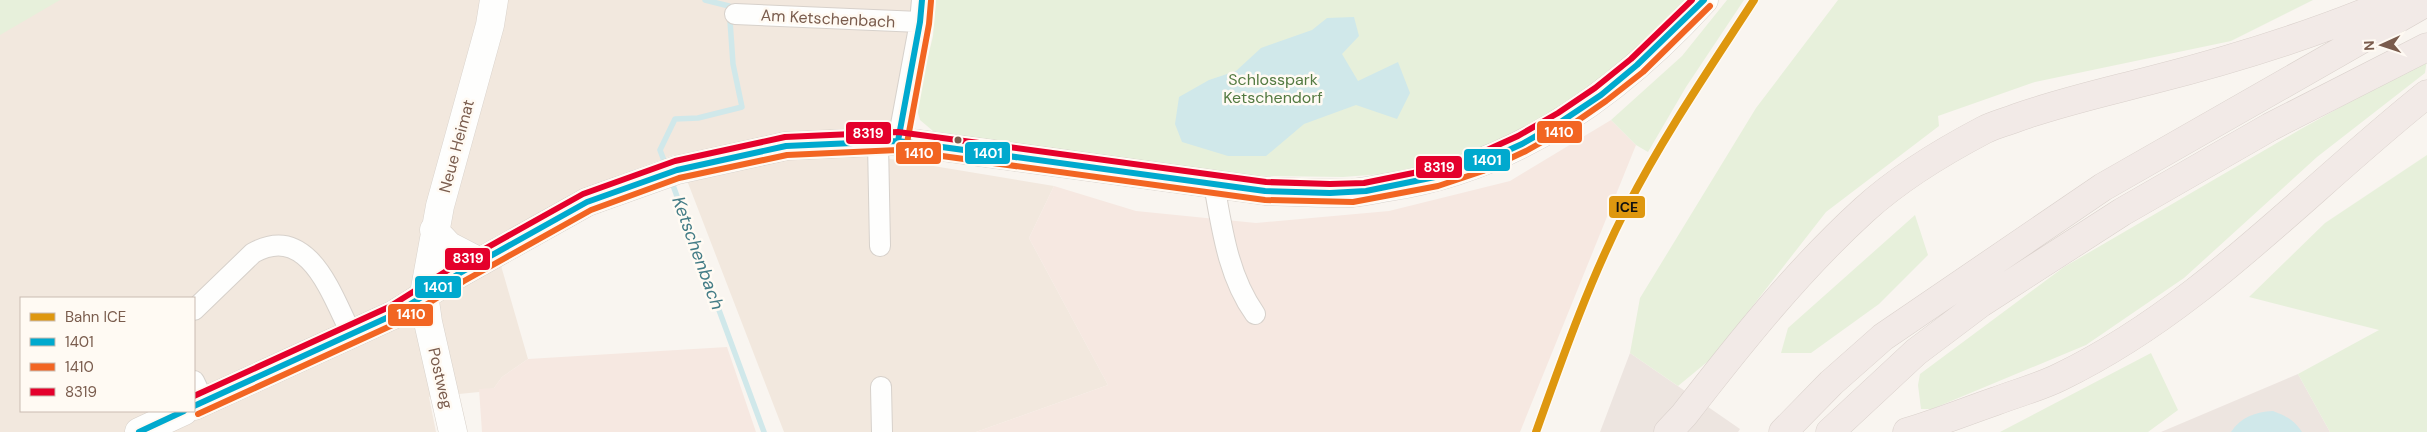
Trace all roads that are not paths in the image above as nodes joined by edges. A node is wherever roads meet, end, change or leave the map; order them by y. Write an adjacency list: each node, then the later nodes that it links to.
1 (494, 0): 12 (street, Neue Heimat)
2 (922, 0): 7 (street)
3 (1704, 0): 11 (street)
4 (2395, 0): 26 (highway)
5 (2427, 2): 27 (highway)
6 (735, 14): 7 (street, Am Ketschenbach)
7 (920, 22): 10 (street)
8 (2427, 47): 28 (highway)
9 (2427, 94): 22 (highway)
10 (888, 142): 11 (street); 13 (street); 14 (street)
11 (1214, 184): 17 (street)
12 (434, 230): 14 (street); 15 (street, Neue Heimat)
13 (880, 246)
14 (480, 262): 15 (street)
15 (424, 294): 18 (street); 24 (street, Postweg)
16 (195, 309): 18 (street)
17 (1255, 314)
18 (351, 333): 20 (street)
19 (881, 387): 25 (street)
20 (195, 400)
21 (174, 412): 23 (street)
22 (1910, 431)
23 (140, 432)
24 (453, 432)
25 (882, 432)
26 (1668, 432)
27 (1783, 432)
28 (1830, 432)

